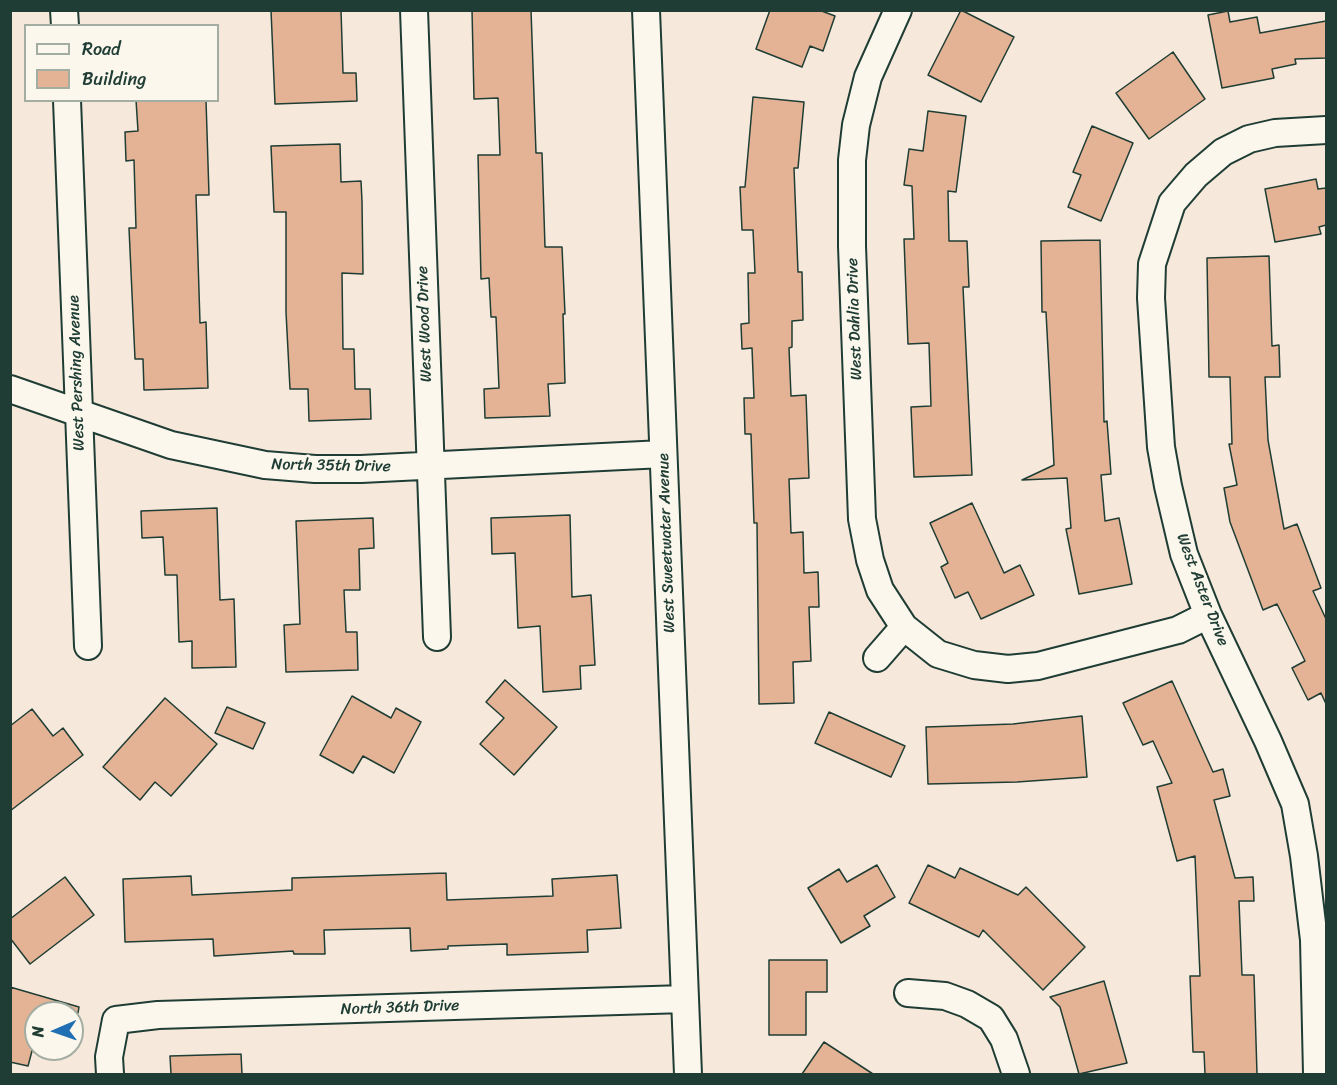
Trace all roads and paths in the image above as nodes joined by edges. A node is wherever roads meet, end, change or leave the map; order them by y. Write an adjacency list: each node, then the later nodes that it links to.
1 (414, 10): 9 (street, West Wood Drive)
2 (646, 10): 8 (street, West Sweetwater Avenue)
3 (898, 10): 11 (street, West Dahlia Drive)
4 (67, 102): 7 (street, West Pershing Avenue)
5 (1326, 130): 10 (street, West Aster Drive)
6 (10, 389): 7 (street, North 35th Drive)
7 (78, 413): 9 (street, North 35th Drive); 13 (street, West Pershing Avenue)
8 (663, 454): 9 (street, North 35th Drive); 16 (street, West Sweetwater Avenue)
9 (432, 466): 12 (street, West Wood Drive)
10 (1208, 615): 11 (street, West Dahlia Drive); 20 (street, West Aster Drive)
11 (904, 627): 14 (street)
12 (437, 637)
13 (88, 646)
14 (877, 658)
15 (908, 993): 19 (street)
16 (685, 999): 17 (street, North 36th Drive); 18 (street, West Sweetwater Avenue)
17 (110, 1074)
18 (688, 1074)
19 (1016, 1074)
20 (1317, 1074)

